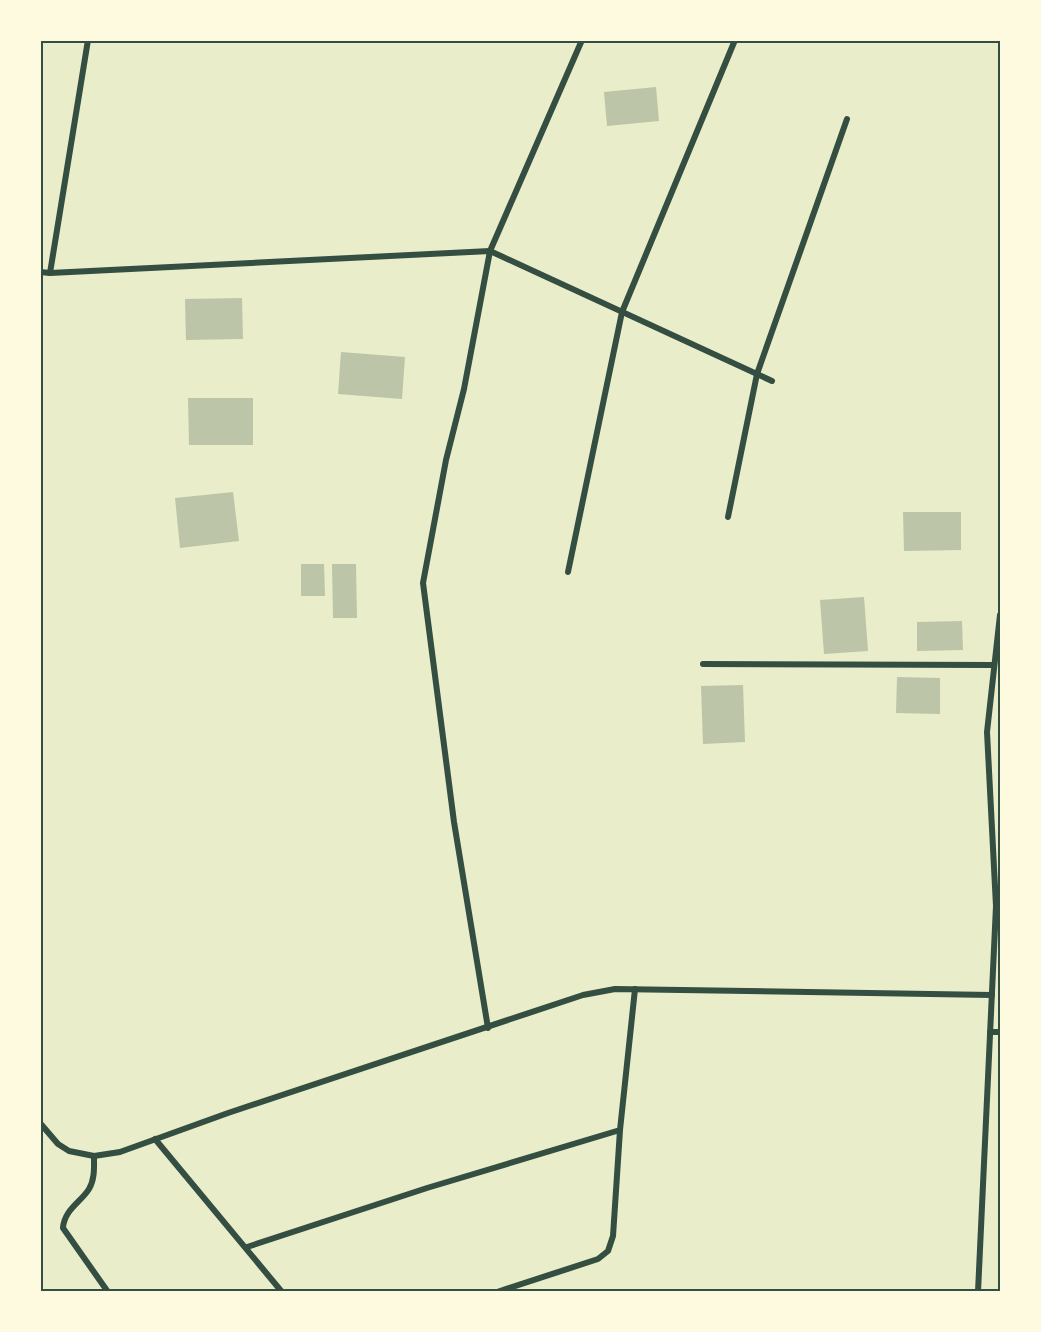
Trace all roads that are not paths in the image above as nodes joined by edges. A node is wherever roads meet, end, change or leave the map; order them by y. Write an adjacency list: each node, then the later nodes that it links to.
1 (88, 40): 7 (street)
2 (582, 40): 5 (street)
3 (735, 40): 8 (street)
4 (847, 119): 9 (street)
5 (490, 251): 7 (street); 8 (street); 18 (street)
6 (40, 272): 7 (street)
7 (50, 273)
8 (622, 312): 9 (street); 12 (street)
9 (757, 374): 10 (street); 11 (street)
10 (772, 381)
11 (728, 518)
12 (568, 572)
13 (1000, 615): 15 (street)
14 (703, 664): 15 (street)
15 (994, 665): 17 (street)
16 (635, 989): 17 (street); 18 (street); 22 (street)
17 (992, 995): 19 (street)
18 (488, 1028): 23 (street)
19 (990, 1032): 20 (street); 29 (street)
20 (1000, 1032)
21 (40, 1124): 24 (street)
22 (620, 1130): 25 (street); 28 (street)
23 (155, 1139): 24 (street); 25 (street)
24 (94, 1156): 26 (street)
25 (247, 1247): 27 (street)
26 (108, 1292)
27 (282, 1292)
28 (497, 1292)
29 (978, 1292)

